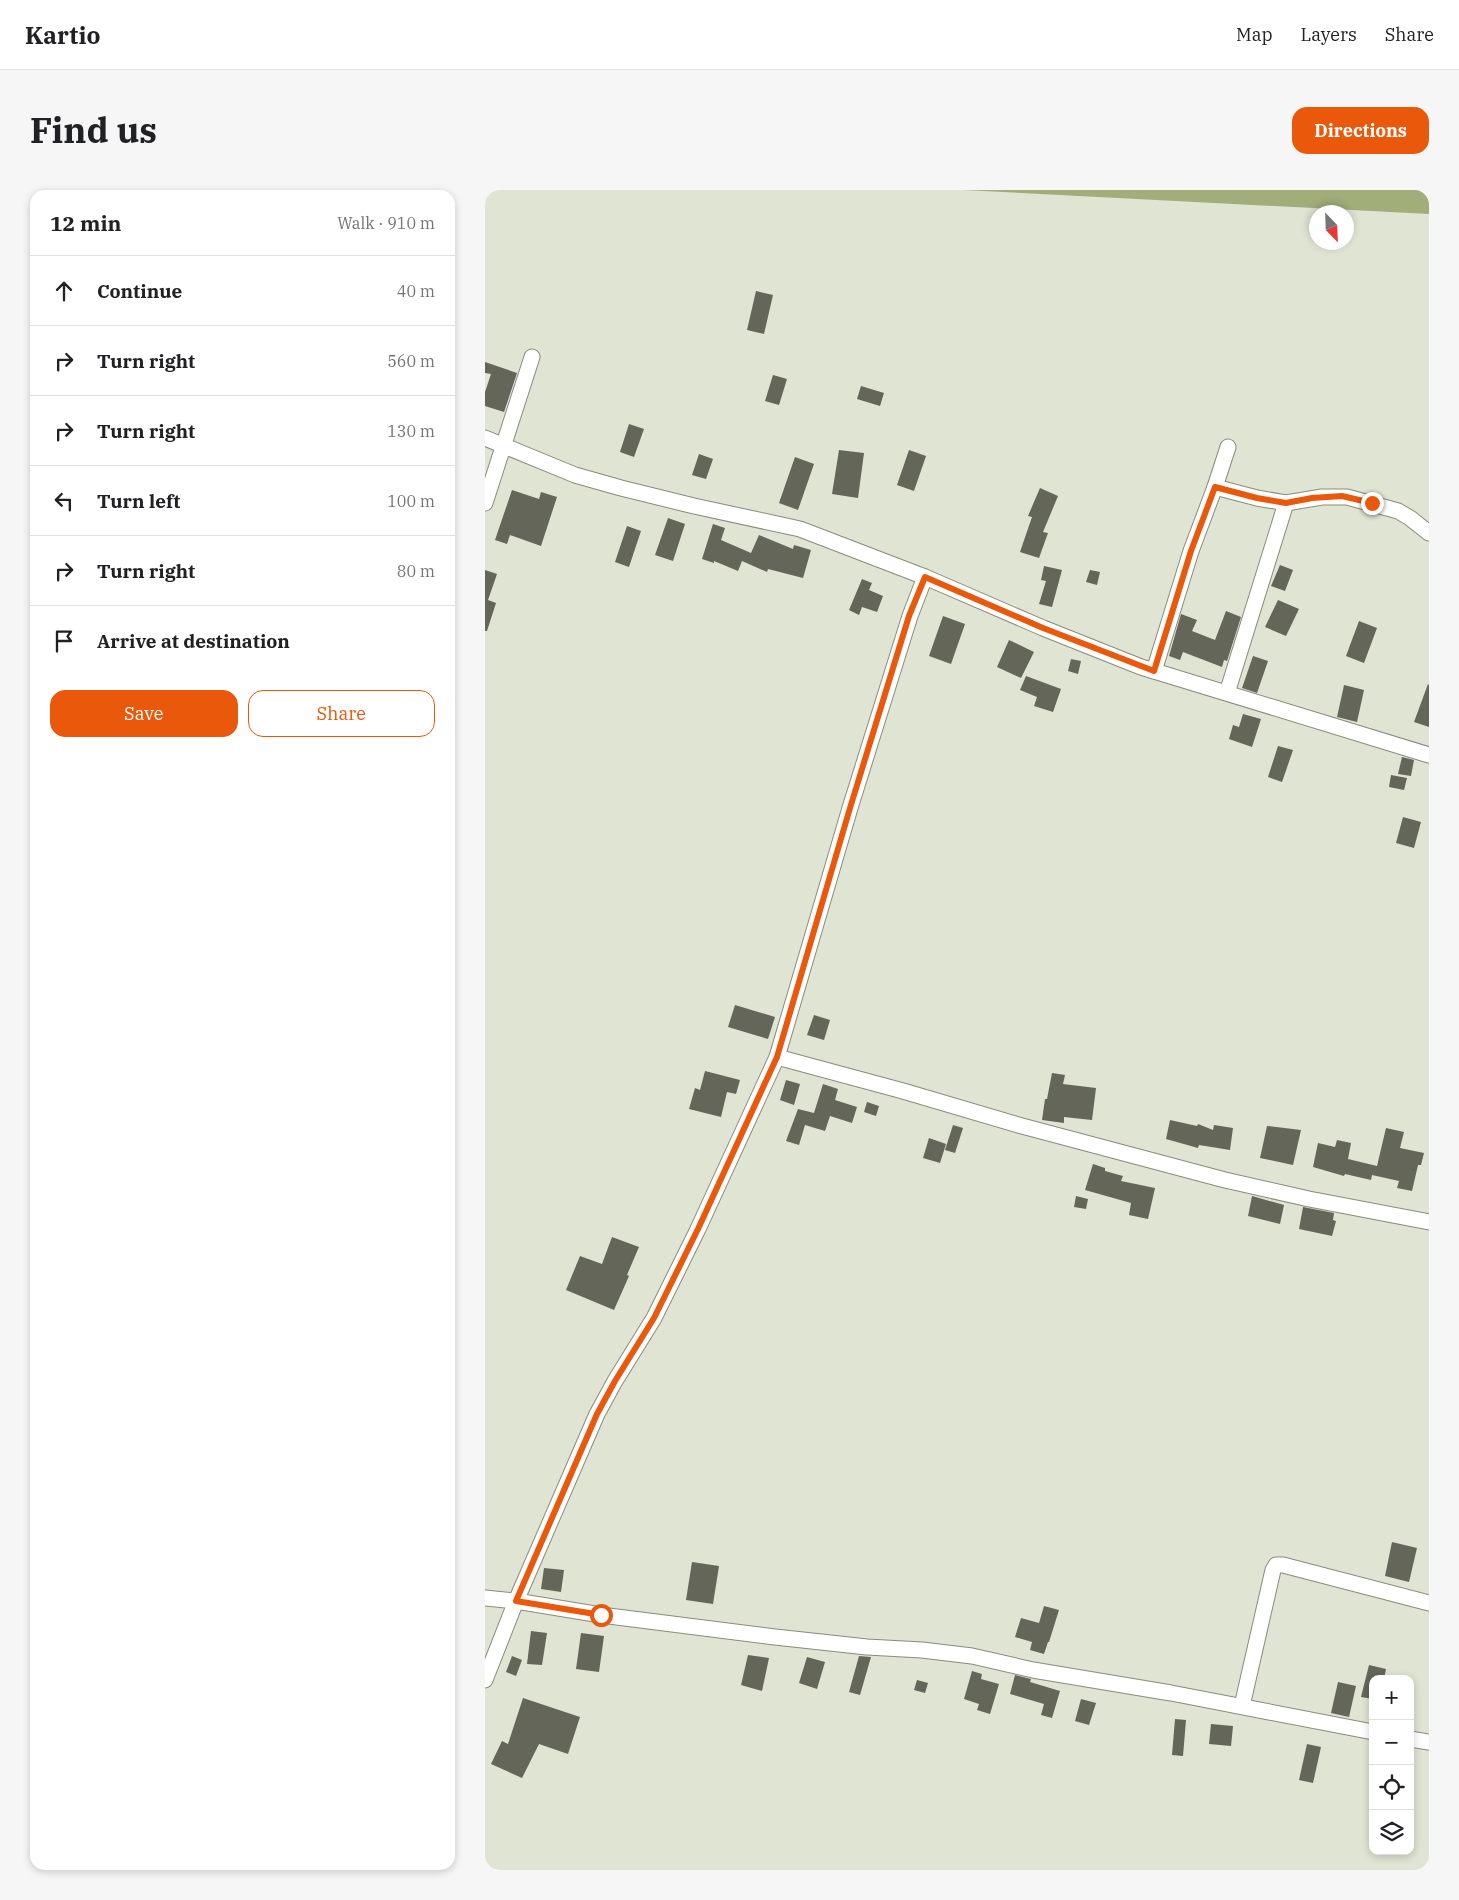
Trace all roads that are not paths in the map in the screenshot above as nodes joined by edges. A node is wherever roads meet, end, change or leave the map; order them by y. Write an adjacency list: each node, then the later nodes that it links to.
1 (532, 357): 3 (street)
2 (485, 438): 3 (street)
3 (503, 445): 6 (street); 9 (street)
4 (1227, 447): 5 (street)
5 (1215, 487): 7 (street); 10 (street)
6 (485, 502)
7 (1286, 503): 8 (street); 11 (street)
8 (1429, 533)
9 (925, 577): 10 (street); 13 (street)
10 (1154, 671): 11 (street)
11 (1227, 693): 12 (street)
12 (1429, 755)
13 (777, 1057): 14 (street); 16 (street)
14 (1429, 1222)
15 (485, 1598): 16 (street)
16 (516, 1601): 18 (street); 19 (street)
17 (1429, 1603): 19 (street)
18 (485, 1680)
19 (1242, 1706): 20 (street)
20 (1369, 1731)
21 (1414, 1740): 22 (street)
22 (1429, 1742)

